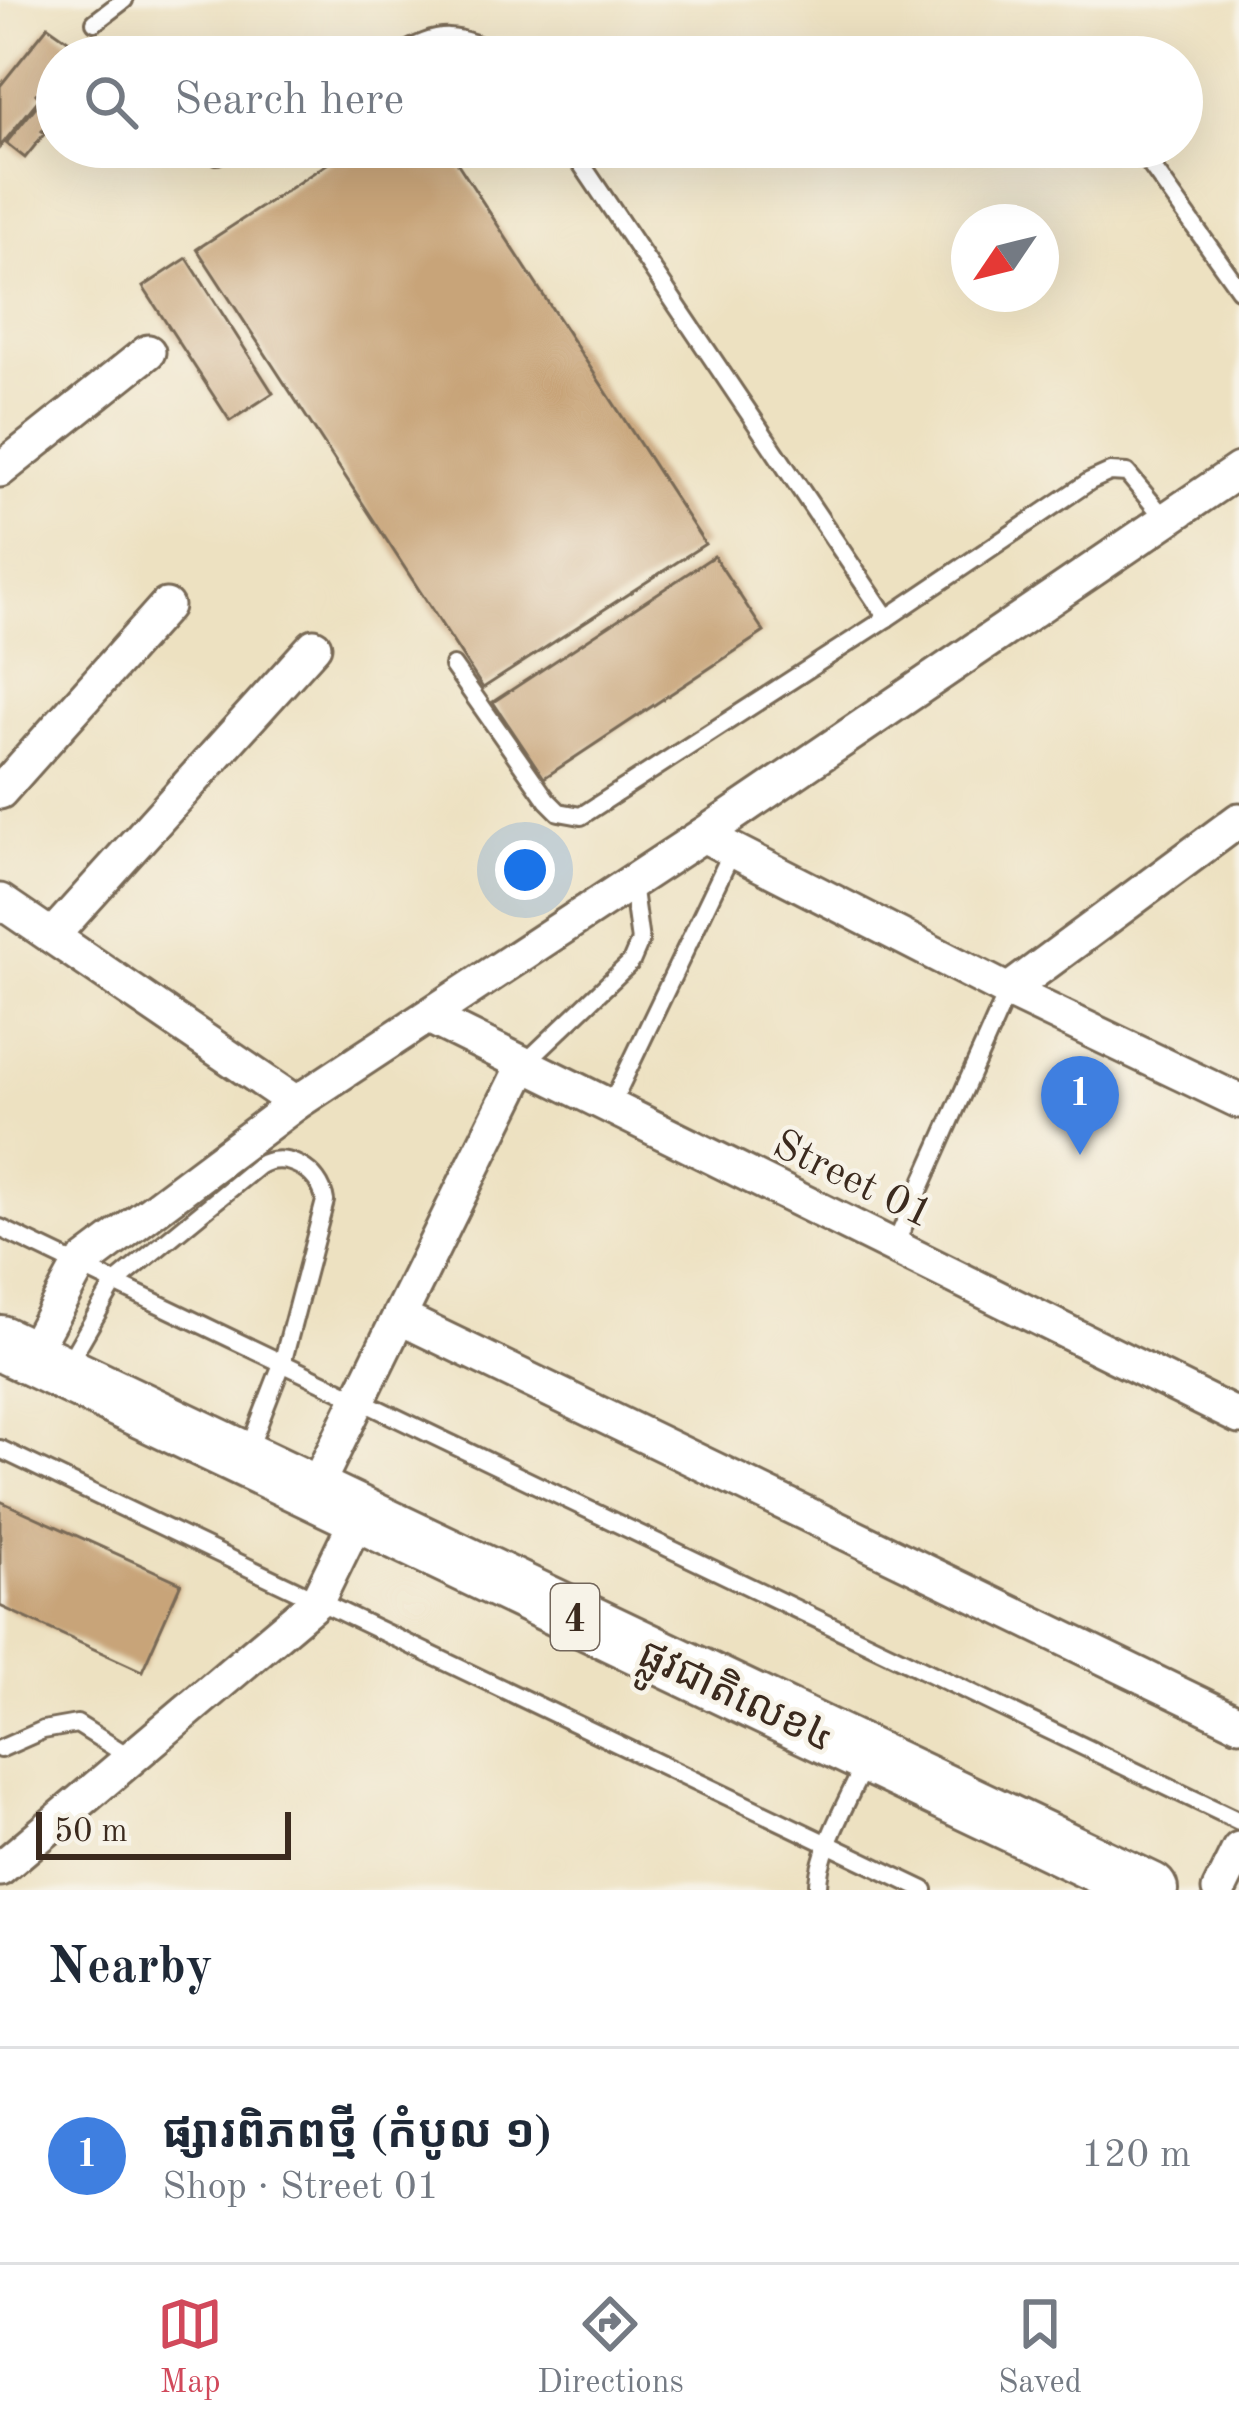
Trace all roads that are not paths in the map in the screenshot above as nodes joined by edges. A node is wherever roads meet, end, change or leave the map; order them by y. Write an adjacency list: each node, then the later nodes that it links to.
1 (124, 0): 2 (lane)
2 (94, 22)
3 (584, 168): 11 (lane)
4 (1153, 168): 5 (lane)
5 (1239, 290)
6 (148, 352): 7 (street)
7 (0, 470)
8 (1239, 470): 9 (street)
9 (1166, 520): 11 (lane); 16 (street)
10 (166, 606): 14 (street)
11 (887, 618): 13 (lane)
12 (314, 646): 19 (street)
13 (453, 666)
14 (0, 791)
15 (1239, 820): 20 (street)
16 (718, 842): 17 (street); 20 (street); 25 (lane)
17 (632, 882): 21 (street); 22 (lane)
18 (0, 901): 19 (street)
19 (52, 936): 24 (street)
20 (1008, 991): 23 (street); 27 (lane)
21 (429, 1017): 22 (street, Street 01); 24 (street)
22 (524, 1064): 25 (street, Street 01); 30 (street)
23 (1239, 1101)
24 (296, 1103): 28 (street)
25 (610, 1107): 27 (street, Street 01)
26 (0, 1228): 28 (lane)
27 (894, 1247): 34 (street, Street 01)
28 (79, 1266): 29 (lane); 31 (street)
29 (114, 1284): 31 (lane); 32 (lane); 32 (lane)
30 (399, 1317): 33 (street); 39 (street)
31 (30, 1358): 36 (highway, ផ្លូវជាតិលេខ៤ / 4)
32 (282, 1364): 33 (lane); 36 (lane)
33 (357, 1401): 37 (street); 43 (lane)
34 (1239, 1417)
35 (0, 1449): 38 (lane)
36 (244, 1460): 37 (highway, ផ្លូវជាតិលេខ៤ / 4)
37 (336, 1504): 38 (street); 41 (highway, ផ្លូវជាតិលេខ៤ / 4)
38 (317, 1600): 42 (street); 44 (lane)
39 (1239, 1723)
40 (0, 1749): 42 (lane)
41 (868, 1756): 44 (lane); 49 (highway, ផ្លូវជាតិលេខ៤ / 4)
42 (134, 1759): 46 (street)
43 (1239, 1821)
44 (830, 1843): 47 (lane); 48 (lane)
45 (1239, 1849): 50 (street)
46 (0, 1869)
47 (818, 1890)
48 (924, 1890)
49 (1150, 1890)
50 (1219, 1890)

